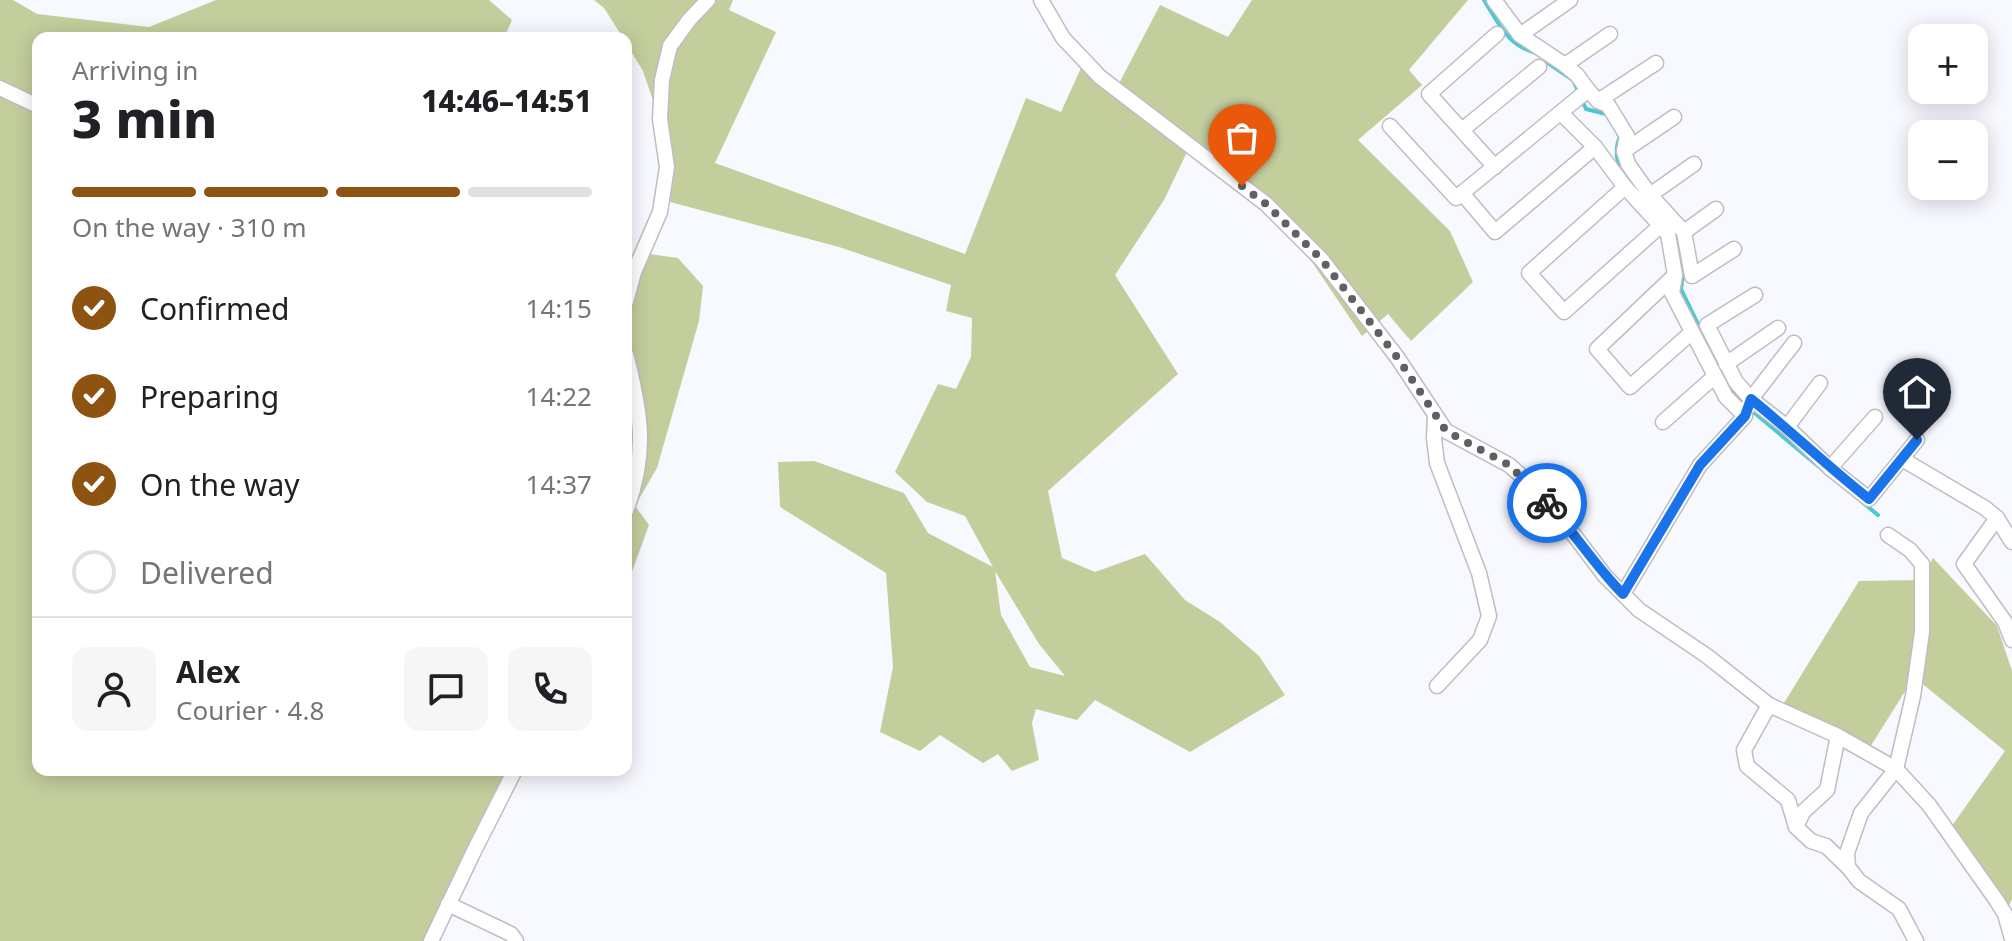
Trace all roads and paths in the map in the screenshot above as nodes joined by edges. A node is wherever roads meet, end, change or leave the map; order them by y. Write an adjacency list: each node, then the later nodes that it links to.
1 (708, 0): 30 (street)
2 (1041, 0): 40 (street)
3 (1494, 0): 7 (street)
4 (1570, 0): 7 (street)
5 (1497, 34): 17 (street)
6 (1610, 34): 9 (street)
7 (1520, 35): 9 (street)
8 (1656, 63): 12 (street)
9 (1565, 65): 12 (street)
10 (1539, 67): 17 (street)
11 (0, 88): 13 (street)
12 (1587, 97): 14 (street); 19 (street)
13 (32, 103)
14 (1561, 113): 18 (street); 21 (street)
15 (1674, 117): 19 (street)
16 (1390, 126): 23 (street)
17 (1462, 130): 21 (street)
18 (1595, 147): 22 (street); 23 (street)
19 (1624, 151): 24 (street)
20 (1694, 164): 24 (street)
21 (1495, 167): 23 (street)
22 (1625, 187): 26 (street); 26 (street)
23 (1462, 193)
24 (1650, 195): 27 (street)
25 (1716, 209): 27 (street)
26 (1660, 226): 29 (street)
27 (1684, 232): 28 (street)
28 (1734, 249)
29 (1675, 275): 33 (street); 33 (street)
30 (632, 280)
31 (1755, 295): 35 (street)
32 (1778, 328): 35 (street)
33 (1692, 332): 36 (street)
34 (1794, 343): 39 (street)
35 (1726, 364): 39 (street)
36 (1715, 376): 41 (street); 43 (street)
37 (632, 377): 48 (street)
38 (1820, 383): 44 (street)
39 (1751, 399): 41 (street); 44 (street)
40 (1435, 416): 52 (street); 54 (street)
41 (1745, 416): 52 (street)
42 (1875, 417): 47 (street)
43 (1663, 422)
44 (1787, 427): 47 (street)
45 (1917, 440): 46 (street)
46 (1902, 459): 47 (street); 49 (street)
47 (1830, 468)
48 (632, 495)
49 (1997, 518): 51 (street); 53 (street)
50 (1888, 535): 57 (street)
51 (2012, 542)
52 (1623, 594): 55 (street)
53 (2012, 640)
54 (1437, 686)
55 (1769, 705): 56 (street); 59 (street)
56 (1838, 736): 57 (street); 59 (street)
57 (1896, 769): 60 (street); 62 (street)
58 (512, 776): 61 (street)
59 (1796, 827): 60 (street)
60 (1848, 867): 65 (street)
61 (448, 904): 63 (street); 64 (street)
62 (2010, 939)
63 (431, 941)
64 (516, 941)
65 (1916, 941)

